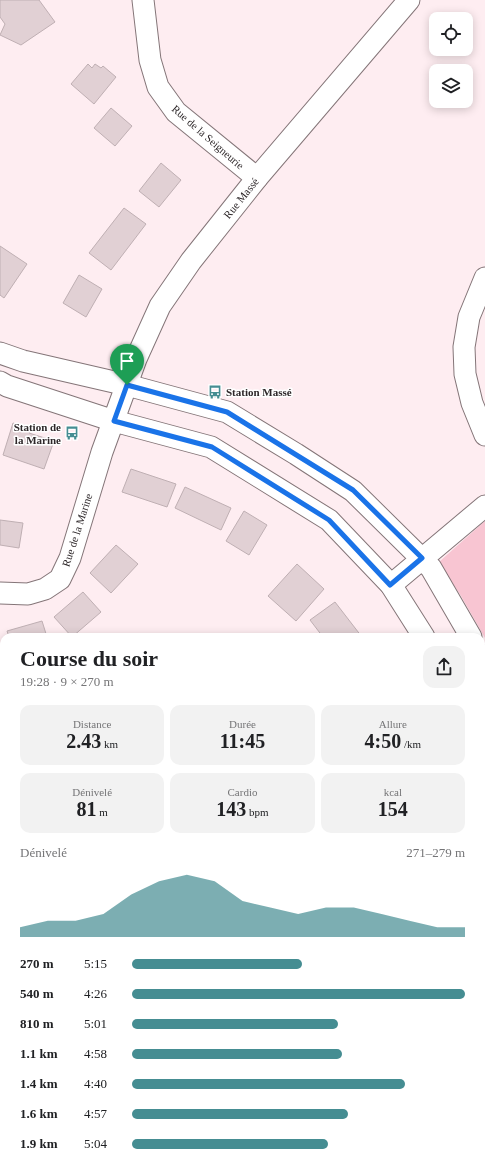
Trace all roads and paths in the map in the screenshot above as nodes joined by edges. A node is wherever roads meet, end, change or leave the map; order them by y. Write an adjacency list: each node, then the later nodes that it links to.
1 (143, 0): 3 (street, Rue de la Seigneurie)
2 (409, 0): 3 (street, Rue Massé)
3 (257, 178): 7 (street, Rue Massé)
4 (485, 278): 9 (street)
5 (0, 352): 7 (street)
6 (0, 382): 8 (street)
7 (127, 385): 8 (street, Rue Massé); 11 (street)
8 (114, 421): 12 (street); 13 (street, Rue de la Marine)
9 (485, 435)
10 (485, 506): 11 (street)
11 (422, 558): 12 (street); 15 (street)
12 (390, 585): 14 (street)
13 (0, 593)
14 (421, 633)
15 (469, 633)

